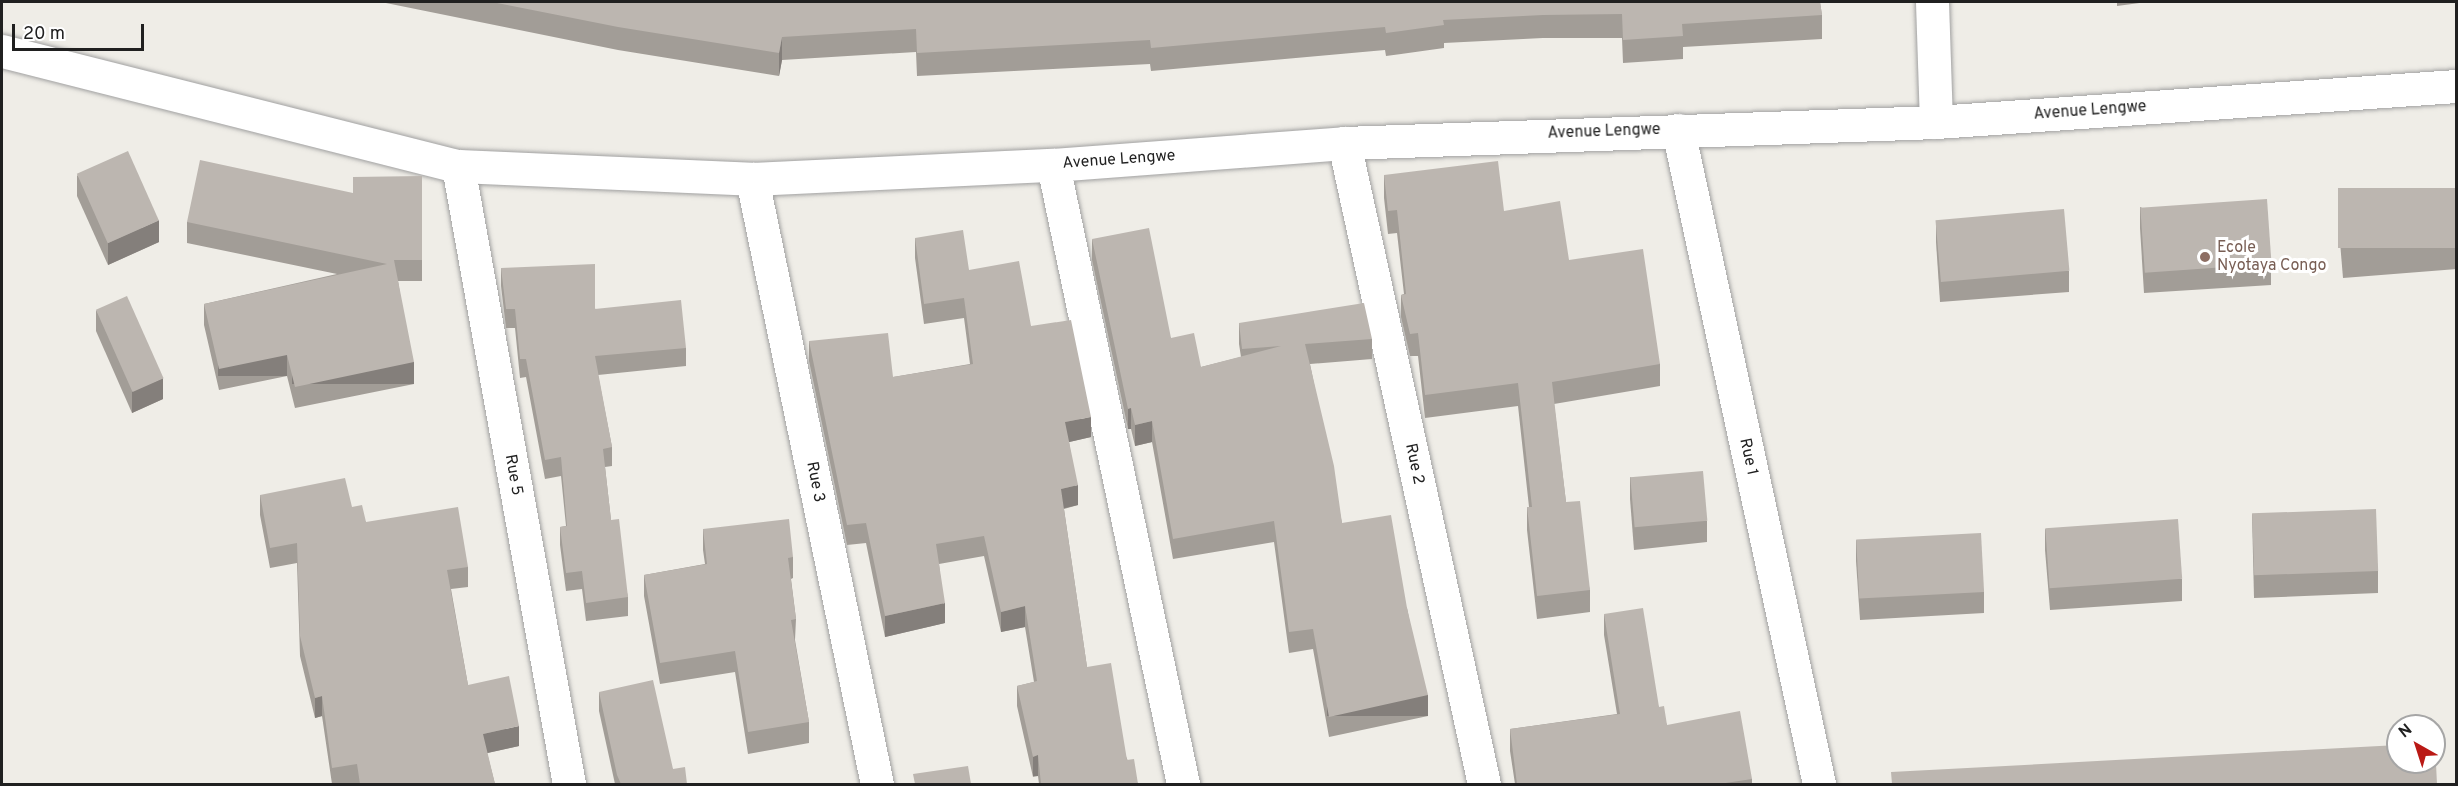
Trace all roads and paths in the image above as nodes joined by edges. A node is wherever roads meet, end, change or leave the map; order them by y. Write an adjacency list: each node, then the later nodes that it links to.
1 (1932, 2): 4 (street)
2 (2, 51): 8 (street, Avenue Lengwe)
3 (2457, 86): 4 (street, Avenue Lengwe)
4 (1936, 122): 5 (street, Avenue Lengwe)
5 (1678, 130): 6 (street, Avenue Lengwe); 14 (street, Rue 1)
6 (1344, 142): 7 (street, Avenue Lengwe); 13 (street, Rue 2)
7 (1053, 165): 9 (street, Avenue Lengwe); 12 (street)
8 (458, 166): 9 (street, Avenue Lengwe); 10 (street, Rue 5)
9 (752, 179): 11 (street, Rue 3)
10 (568, 784)
11 (878, 784)
12 (1183, 784)
13 (1484, 784)
14 (1819, 784)

